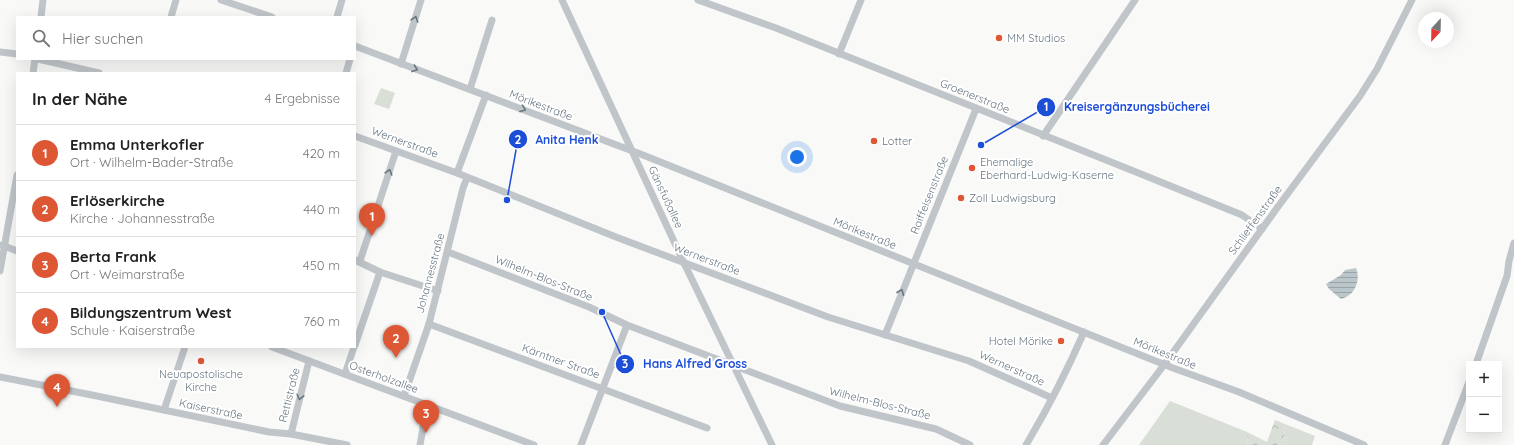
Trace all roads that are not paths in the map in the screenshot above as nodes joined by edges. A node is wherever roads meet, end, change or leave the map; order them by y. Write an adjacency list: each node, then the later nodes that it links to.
1 (43, 0): 11 (street)
2 (176, 0): 12 (street)
3 (221, 0): 13 (street)
4 (342, 0): 14 (street)
5 (421, 0): 23 (street, one-way to 5)
6 (562, 0): 33 (street, Gänsfußallee)
7 (698, 0): 19 (street, Groenerstraße)
8 (861, 0): 19 (street)
9 (1135, 0): 31 (street)
10 (1412, 0): 37 (street, Schlieffenstraße)
11 (41, 16)
12 (171, 16)
13 (269, 16)
14 (337, 16)
15 (492, 20): 27 (street)
16 (356, 46): 23 (street, Mörikestraße)
17 (0, 52): 18 (street)
18 (16, 54)
19 (839, 54): 29 (street, Groenerstraße)
20 (35, 60): 24 (street)
21 (42, 60): 25 (street)
22 (350, 60): 26 (street)
23 (401, 64): 27 (street, Mörikestraße, one-way to 27)
24 (33, 72)
25 (95, 72)
26 (346, 72)
27 (470, 89): 28 (street, Mörikestraße)
28 (486, 95): 33 (street, Mörikestraße, one-way to 33); 34 (street)
29 (976, 109): 31 (street, Groenerstraße); 44 (street, Raiffeisenstraße)
30 (356, 136): 32 (street, Wernerstraße)
31 (1043, 136): 37 (street, Groenerstraße)
32 (396, 151): 34 (street, Wernerstraße); 42 (street, one-way to 32)
33 (634, 152): 43 (street, Gänsfußallee); 44 (street, Mörikestraße)
34 (456, 173): 35 (street, Wernerstraße)
35 (467, 178): 41 (street, Johannesstraße); 43 (street, Wernerstraße)
36 (16, 180): 39 (street)
37 (1262, 230): 60 (street, Schlieffenstraße)
38 (1514, 243): 48 (street)
39 (2, 246): 40 (street); 46 (street)
40 (16, 251)
41 (448, 252): 49 (street, Johannesstraße); 51 (street, Wilhelm-Blos-Straße)
42 (357, 261): 47 (street)
43 (684, 262): 53 (street, Wernerstraße); 61 (street, Gänsfußallee)
44 (912, 264): 52 (street, Mörikestraße); 53 (street, Raiffeisenstraße, one-way to 44)
45 (1514, 265): 48 (street)
46 (0, 271)
47 (380, 272): 49 (street); 54 (street)
48 (1507, 276): 59 (street)
49 (438, 291): 50 (street, Johannesstraße)
50 (429, 324): 64 (street, Kärntner Straße); 66 (street, Johannesstraße)
51 (627, 325): 61 (street, Wilhelm-Blos-Straße); 64 (street)
52 (1084, 332): 60 (street, Mörikestraße); 67 (street)
53 (885, 335): 67 (street, Wernerstraße)
54 (356, 343)
55 (185, 348): 69 (street)
56 (275, 348): 58 (street, Osterholzallee)
57 (354, 348): 62 (street)
58 (309, 361): 62 (street, Osterholzallee); 71 (street, Rettistraße, one-way to 71)
59 (1477, 361)
60 (1164, 365): 79 (street, Schlieffenstraße); 80 (street, Mörikestraße)
61 (733, 366): 76 (street, Gänsfußallee); 77 (street, Wilhelm-Blos-Straße)
62 (345, 374): 66 (street, Osterholzallee)
63 (0, 378): 69 (street, Kaiserstraße)
64 (603, 388): 70 (street, Kärntner Straße); 75 (street)
65 (1466, 390): 81 (street)
66 (404, 396): 68 (street, Osterholzallee)
67 (1052, 398): 78 (street)
68 (427, 404): 73 (street); 74 (street, Osterholzallee)
69 (164, 410): 71 (street, Kaiserstraße)
70 (707, 428)
71 (291, 434): 72 (street, Kaiserstraße)
72 (347, 445)
73 (420, 445)
74 (534, 445)
75 (581, 445)
76 (772, 445)
77 (970, 445)
78 (1026, 445)
79 (1103, 445)
80 (1364, 445)
81 (1445, 445)

